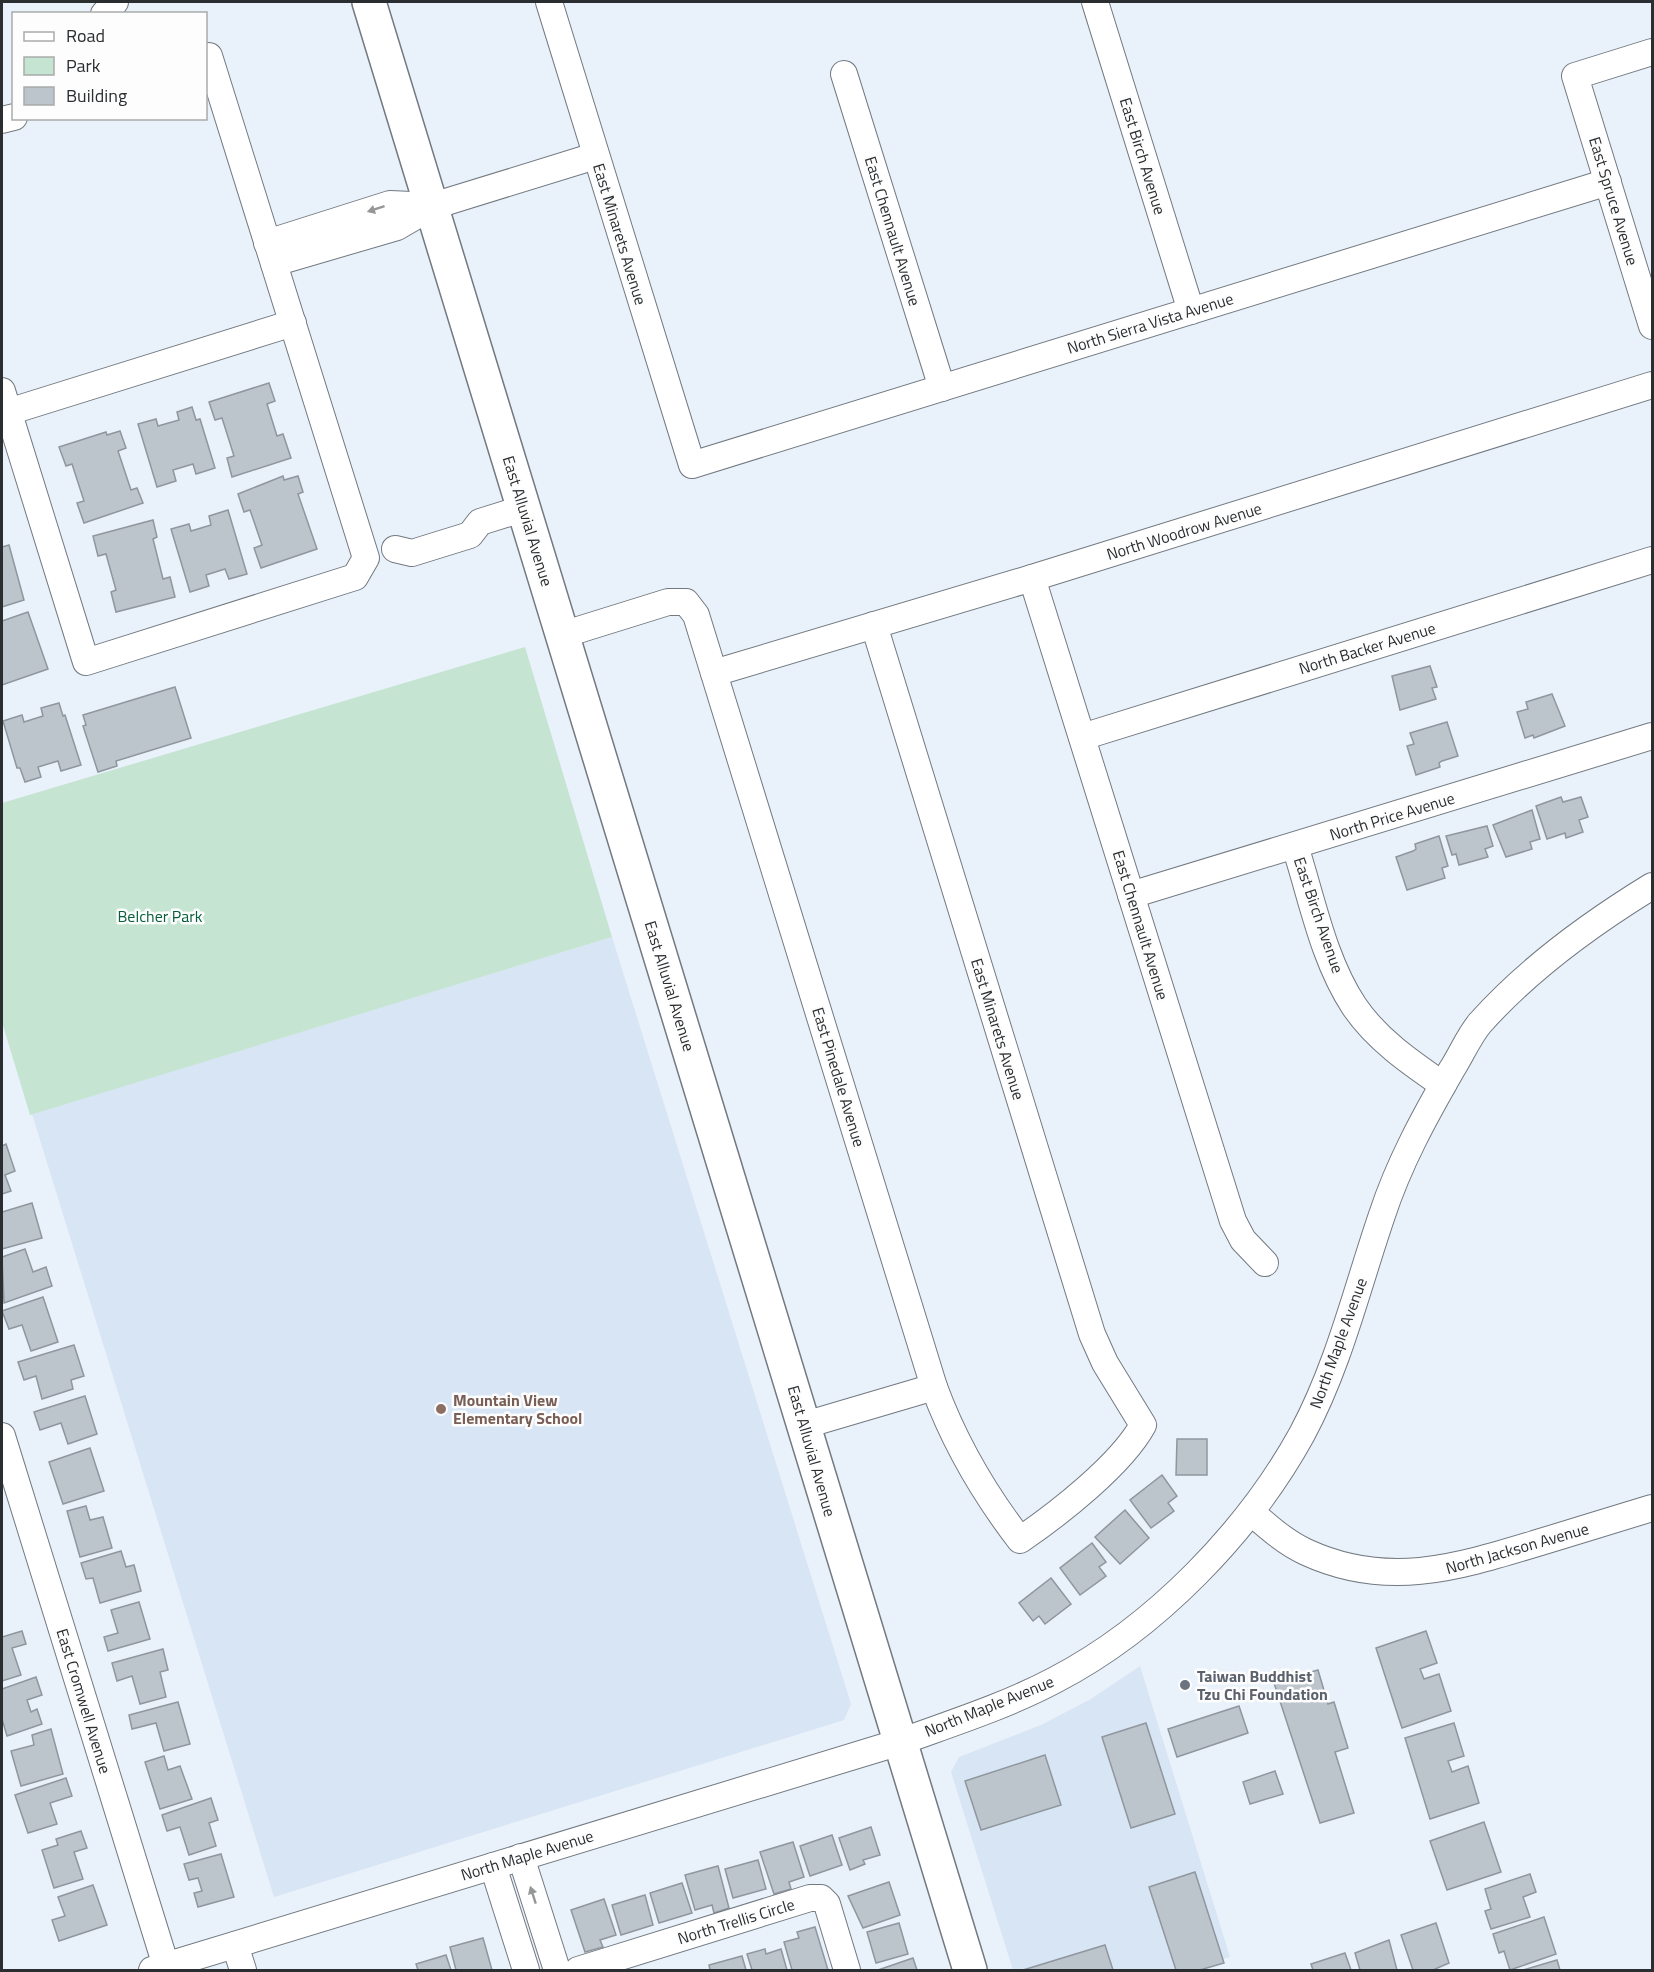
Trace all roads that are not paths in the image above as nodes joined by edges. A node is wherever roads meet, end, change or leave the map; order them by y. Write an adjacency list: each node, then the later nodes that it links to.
1 (369, 2): 9 (main road, East Alluvial Avenue)
2 (549, 2): 7 (street, East Minarets Avenue)
3 (1095, 2): 11 (street, East Birch Avenue)
4 (1653, 52): 8 (street, East Spruce Avenue)
5 (207, 57): 10 (street)
6 (844, 74): 15 (street, East Chennault Avenue)
7 (595, 156): 9 (street); 17 (street, East Minarets Avenue)
8 (1608, 182): 11 (street, North Sierra Vista Avenue); 13 (street, East Spruce Avenue)
9 (433, 206): 10 (street); 18 (main road, East Alluvial Avenue)
10 (271, 253): 12 (street)
11 (1191, 310): 15 (street, North Sierra Vista Avenue)
12 (293, 323): 16 (street); 19 (street)
13 (1653, 326)
14 (1653, 385): 21 (street, North Woodrow Avenue)
15 (942, 388): 17 (street, North Sierra Vista Avenue)
16 (5, 401): 19 (street)
17 (692, 465)
18 (525, 508): 19 (street); 23 (main road, East Alluvial Avenue)
19 (366, 558)
20 (1653, 560): 26 (street, North Backer Avenue)
21 (1032, 578): 22 (street, North Woodrow Avenue); 26 (street, East Chennault Avenue)
22 (874, 625): 24 (street, North Woodrow Avenue); 37 (street, East Minarets Avenue)
23 (562, 635): 24 (street, East Pinedale Avenue); 33 (main road, East Alluvial Avenue)
24 (714, 673): 32 (street, East Pinedale Avenue)
25 (1653, 736): 27 (street, North Price Avenue)
26 (1082, 737): 29 (street, East Chennault Avenue)
27 (1295, 846): 29 (street, North Price Avenue); 30 (street, East Birch Avenue)
28 (1653, 886): 30 (street, North Maple Avenue)
29 (1131, 895): 31 (street, East Chennault Avenue)
30 (1443, 1084): 36 (street, North Maple Avenue)
31 (1265, 1263)
32 (934, 1387): 33 (street); 37 (street, East Pinedale Avenue)
33 (805, 1425): 38 (main road, East Alluvial Avenue)
34 (2, 1436): 44 (street, East Cromwell Avenue)
35 (1653, 1508): 36 (street, North Jackson Avenue)
36 (1251, 1512): 38 (street, North Maple Avenue)
37 (1020, 1540)
38 (900, 1742): 39 (street, North Maple Avenue); 50 (main road, East Alluvial Avenue)
39 (521, 1857): 40 (street, North Maple Avenue); 41 (street, one-way to 39)
40 (493, 1866): 42 (street); 43 (street, North Maple Avenue)
41 (542, 1923): 42 (street); 47 (street)
42 (514, 1932): 46 (street)
43 (235, 1945): 44 (street, North Maple Avenue); 45 (street)
44 (159, 1968)
45 (243, 1971)
46 (526, 1971)
47 (557, 1971)
48 (578, 1971): 49 (street, North Trellis Circle)
49 (847, 1971)
50 (970, 1971)

